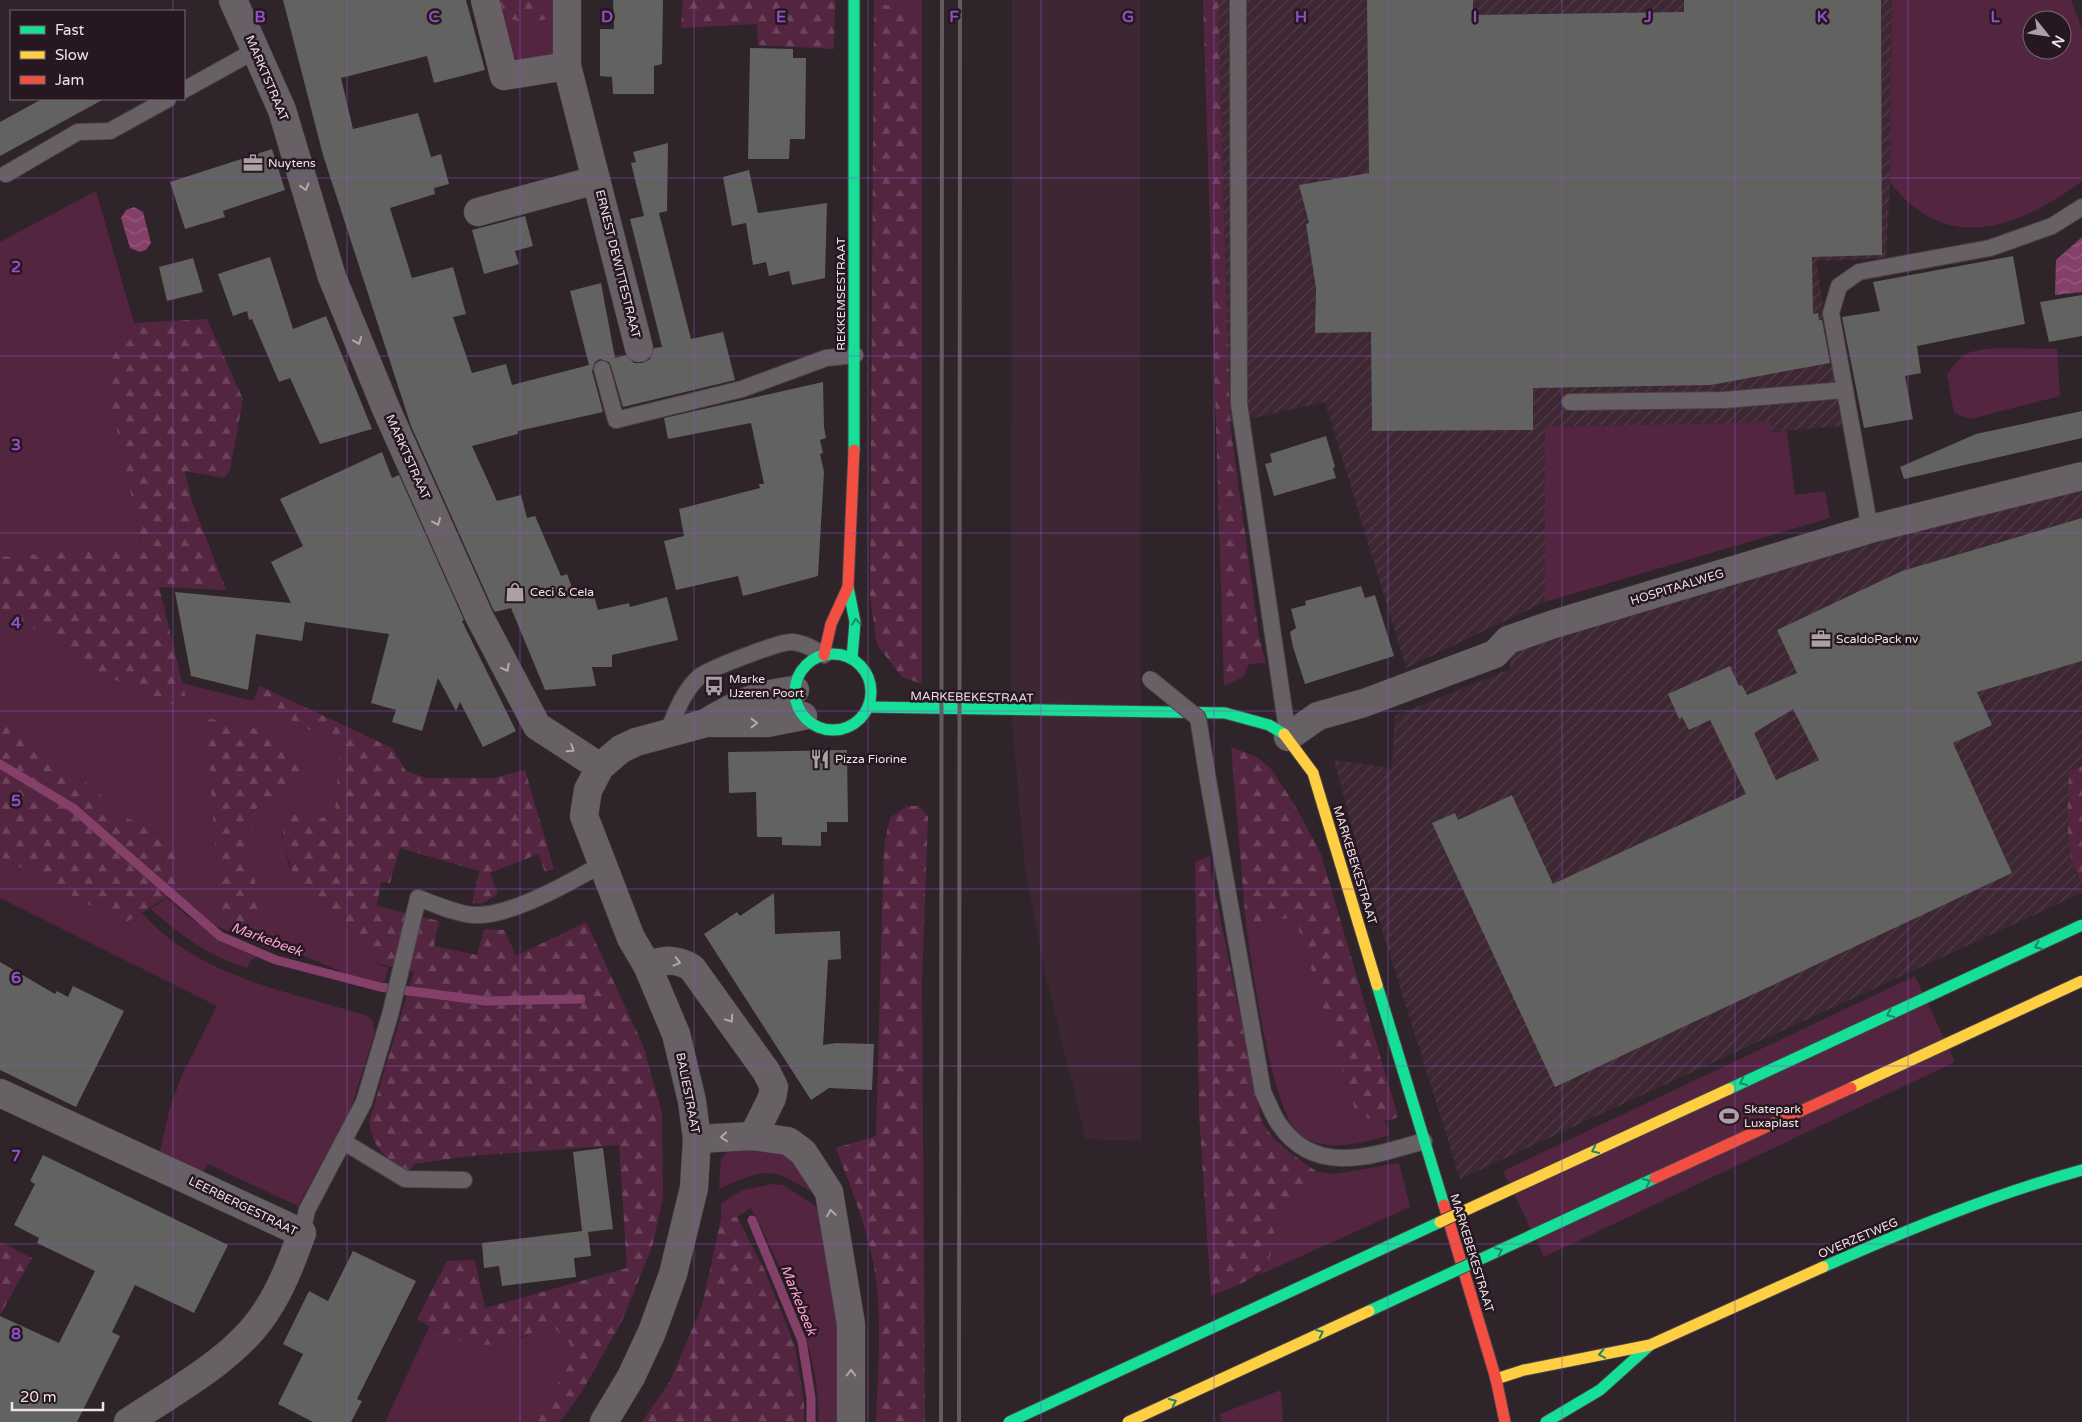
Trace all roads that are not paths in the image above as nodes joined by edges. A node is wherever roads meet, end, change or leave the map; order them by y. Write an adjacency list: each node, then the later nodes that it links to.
1 (232, 0): 6 (street, MARKTSTRAAT)
2 (485, 0): 7 (street)
3 (566, 0): 7 (street, ERNEST DEWITTESTRAAT)
4 (854, 0): 15 (main road, REKKEMSESTRAAT)
5 (1238, 0): 30 (lane)
6 (256, 50): 8 (lane); 31 (street, MARKTSTRAAT, one-way to 31)
7 (567, 66): 11 (street, ERNEST DEWITTESTRAAT)
8 (185, 89)
9 (166, 100): 10 (lane)
10 (6, 174)
11 (596, 180): 13 (street, ERNEST DEWITTESTRAAT); 14 (street, ERNEST DEWITTESTRAAT)
12 (2082, 206): 17 (lane)
13 (478, 212)
14 (639, 348)
15 (855, 355): 16 (lane); 21 (main road, REKKEMSESTRAAT)
16 (602, 370)
17 (1844, 390): 18 (lane); 20 (lane)
18 (1570, 402)
19 (2082, 476): 20 (street, HOSPITAALWEG)
20 (1870, 529): 30 (street, HOSPITAALWEG)
21 (848, 587): 22 (main road, REKKEMSESTRAAT); 23 (main road, REKKEMSESTRAAT, one-way to 21)
22 (824, 655): 23 (main road); 25 (main road); 29 (lane)
23 (852, 658): 26 (main road)
24 (1150, 679): 39 (lane, bridge)
25 (795, 690): 27 (main road); 28 (street)
26 (868, 707): 27 (main road); 30 (main road, MARKEBEKESTRAAT)
27 (803, 716): 28 (street, one-way to 27)
28 (706, 723): 29 (street)
29 (667, 733): 31 (street)
30 (1288, 737): 39 (main road, MARKEBEKESTRAAT)
31 (600, 767): 32 (street, BALIESTRAAT)
32 (602, 864): 34 (street, BALIESTRAAT); 40 (lane)
33 (2082, 925): 50 (main road, one-way to 50, bridge)
34 (647, 965): 37 (street, one-way to 37); 38 (street, BALIESTRAAT)
35 (2082, 982): 51 (main road, one-way to 35, bridge)
36 (0, 1093): 43 (street, LEERBERGESTRAAT)
37 (753, 1136): 38 (street, one-way to 38); 49 (street, one-way to 37)
38 (697, 1140): 48 (street, BALIESTRAAT)
39 (1424, 1140): 45 (main road, MARKEBEKESTRAAT)
40 (344, 1142): 42 (lane); 43 (lane)
41 (2082, 1170): 44 (main road, OVERZETWEG)
42 (464, 1180)
43 (302, 1233): 47 (street, LEERBERGESTRAAT)
44 (1650, 1345): 45 (main road, OVERZETWEG, one-way to 45); 53 (main road, OVERZETWEG)
45 (1496, 1380): 46 (main road, MARKEBEKESTRAAT)
46 (1505, 1418): 52 (main road, MARKEBEKESTRAAT)
47 (128, 1422)
48 (604, 1422)
49 (852, 1422)
50 (1009, 1422)
51 (1128, 1422)
52 (1516, 1422)
53 (1546, 1422)

